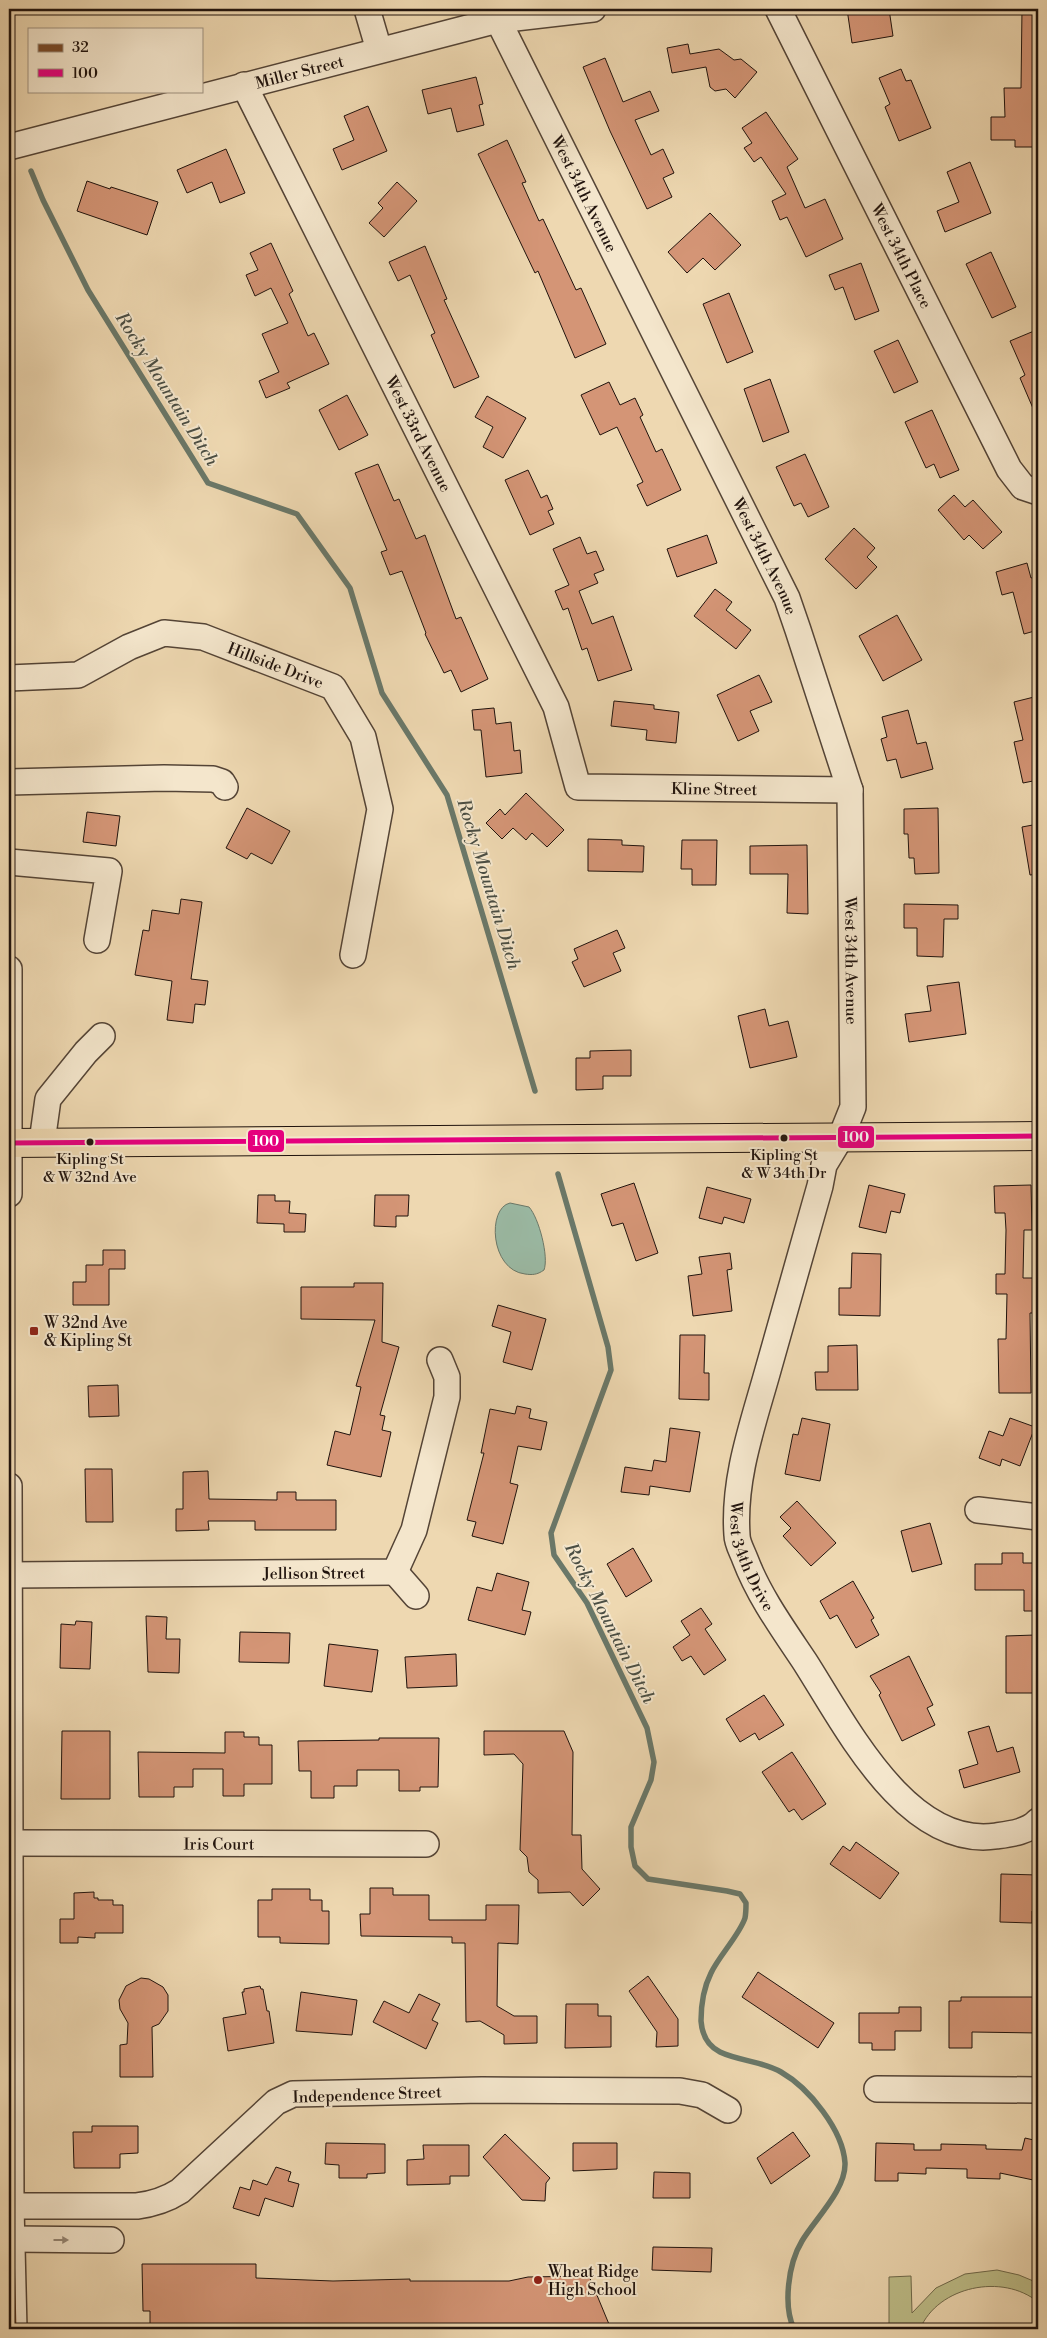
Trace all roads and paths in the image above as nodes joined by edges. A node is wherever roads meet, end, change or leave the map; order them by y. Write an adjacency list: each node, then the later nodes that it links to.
1 (367, 9): 5 (street)
2 (593, 9): 4 (street, Miller Street)
3 (778, 9): 8 (street, West 34th Place)
4 (498, 20): 5 (street, Miller Street); 13 (street, West 34th Avenue)
5 (379, 50): 6 (street, Miller Street)
6 (244, 85): 7 (street, Miller Street); 12 (street, West 33rd Avenue)
7 (9, 147)
8 (1038, 492)
9 (9, 678): 16 (street, Hillside Drive)
10 (9, 782): 11 (street)
11 (225, 787)
12 (578, 787): 13 (street, Kline Street)
13 (850, 790): 20 (street, West 34th Avenue)
14 (9, 862): 15 (street)
15 (97, 940)
16 (353, 955)
17 (9, 969): 22 (street)
18 (102, 1036): 21 (street)
19 (1038, 1136): 20 (main road)
20 (841, 1137): 21 (main road); 31 (street, West 34th Drive)
21 (42, 1142): 22 (main road)
22 (9, 1143): 23 (street)
23 (9, 1194)
24 (440, 1360): 28 (street)
25 (9, 1486): 29 (street)
26 (978, 1510): 27 (street)
27 (1038, 1517)
28 (395, 1572): 29 (street, Jellison Street); 30 (street)
29 (10, 1575): 32 (street)
30 (416, 1596)
31 (1038, 1821)
32 (11, 1843): 33 (street, Iris Court); 37 (street)
33 (426, 1844)
34 (877, 2089): 35 (street)
35 (1038, 2090)
36 (728, 2110): 37 (street, Independence Street)
37 (12, 2206): 38 (street)
38 (12, 2239): 39 (street, one-way to 39); 40 (street)
39 (111, 2240)
40 (14, 2329)

